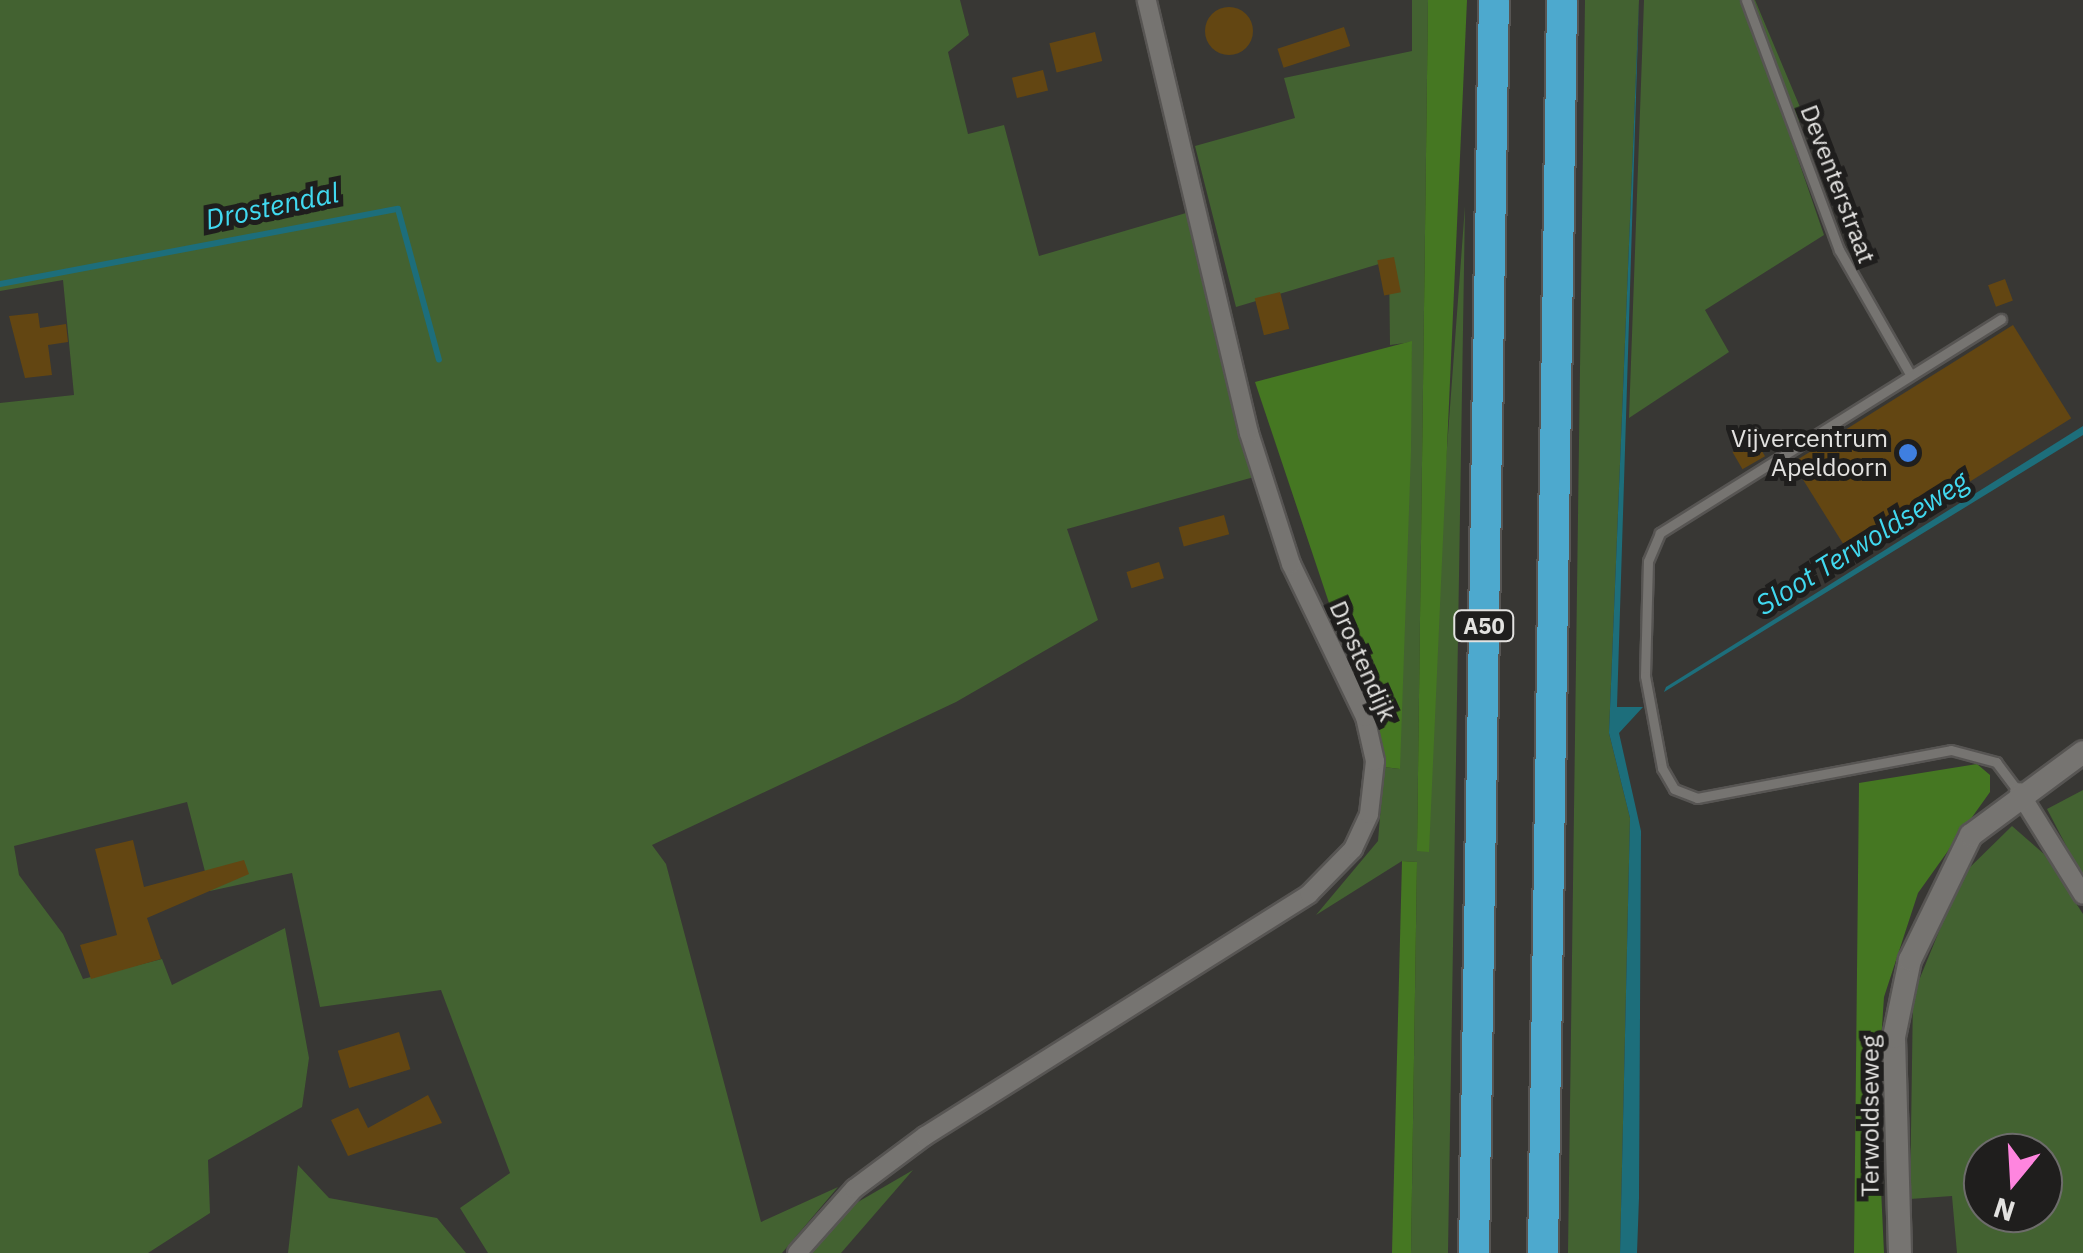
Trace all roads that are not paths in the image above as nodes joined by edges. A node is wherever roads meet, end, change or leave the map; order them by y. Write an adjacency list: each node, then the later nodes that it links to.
1 (1147, 0): 10 (street, Drostendijk)
2 (1494, 0): 11 (highway, A50)
3 (1562, 0): 12 (highway, A50)
4 (1746, 0): 6 (lane, Deventerstraat)
5 (2001, 319): 6 (lane)
6 (1910, 374): 8 (lane)
7 (2083, 752): 8 (street, Terwoldseweg)
8 (2020, 792): 9 (street); 13 (street, Terwoldseweg)
9 (2083, 895)
10 (797, 1253)
11 (1474, 1253)
12 (1543, 1253)
13 (1900, 1253)

